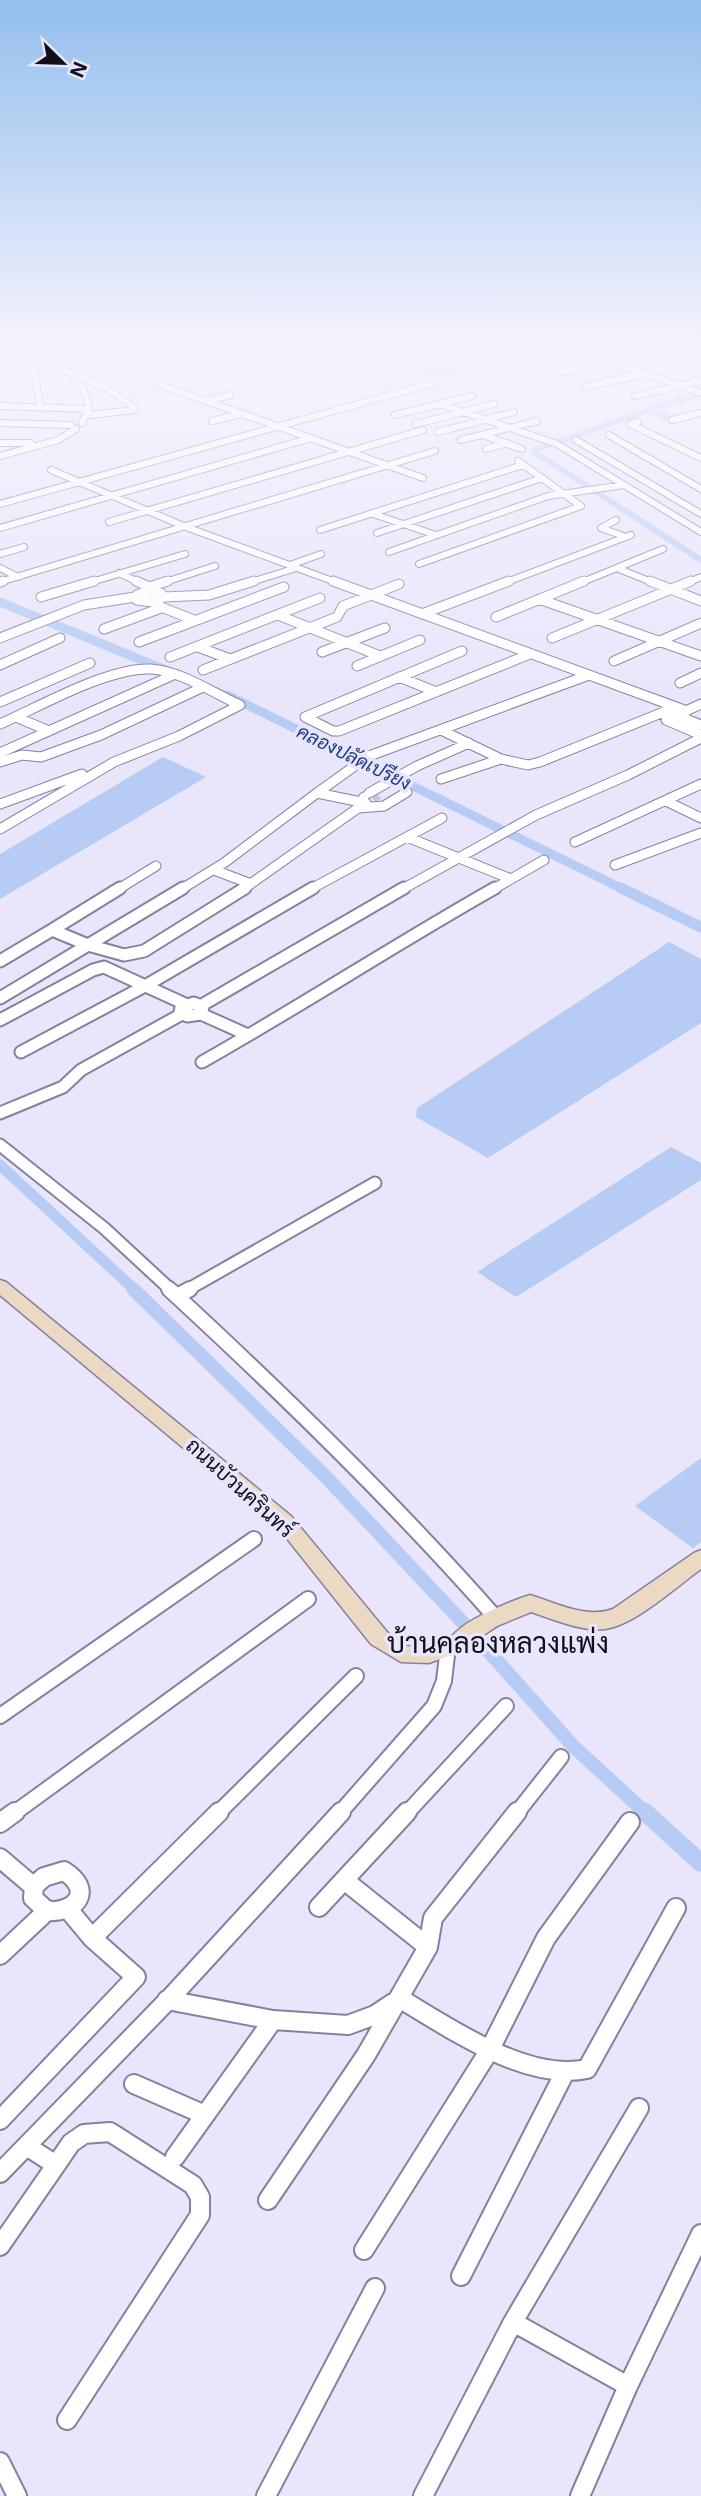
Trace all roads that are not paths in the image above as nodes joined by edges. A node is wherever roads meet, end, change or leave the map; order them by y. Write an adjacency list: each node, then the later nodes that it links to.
1 (145, 463): 15 (street)
2 (222, 463): 21 (street)
3 (307, 463): 31 (street)
4 (385, 463): 11 (street)
5 (394, 463): 11 (street)
6 (519, 463): 28 (street)
7 (521, 463): 14 (street)
8 (588, 463): 16 (street)
9 (616, 463): 23 (street)
10 (657, 463): 17 (street)
11 (389, 465): 13 (street); 40 (street)
12 (51, 470): 15 (street)
13 (423, 478)
14 (542, 478): 19 (street); 22 (street)
15 (80, 482): 21 (street); 27 (street)
16 (624, 485): 19 (street); 25 (street)
17 (701, 490): 18 (street)
18 (691, 493)
19 (562, 494): 29 (street); 54 (street)
20 (681, 494): 23 (street)
21 (113, 495): 31 (street); 39 (street)
22 (490, 495): 24 (street); 34 (street)
23 (671, 496): 25 (street); 35 (street)
24 (500, 498)
25 (648, 499): 42 (street)
26 (511, 502): 29 (street)
27 (0, 504)
28 (403, 504): 30 (street); 33 (street)
29 (521, 505): 44 (street)
30 (413, 507)
31 (149, 510): 37 (street); 40 (street)
32 (423, 510): 34 (street)
33 (373, 513): 38 (street); 41 (street)
34 (434, 514): 38 (street)
35 (701, 514)
36 (617, 520): 76 (street)
37 (109, 522)
38 (403, 524): 43 (street); 44 (street)
39 (0, 527)
40 (187, 527): 57 (street); 61 (street)
41 (320, 530)
42 (701, 532)
43 (377, 533)
44 (436, 536): 46 (street)
45 (24, 547): 50 (street)
46 (406, 547): 48 (street); 49 (street)
47 (663, 549): 59 (street)
48 (416, 550)
49 (389, 552)
50 (0, 554)
51 (185, 554): 60 (street)
52 (321, 554): 57 (street)
53 (426, 554): 54 (street)
54 (437, 557): 55 (street)
55 (419, 564)
56 (215, 566): 67 (street)
57 (293, 567): 68 (street); 71 (street)
58 (0, 568): 61 (street)
59 (619, 569): 66 (street); 73 (street)
60 (120, 573): 67 (street); 69 (street)
61 (18, 577): 63 (street)
62 (701, 577): 66 (street)
63 (0, 582)
64 (399, 584): 68 (street)
65 (284, 587): 79 (street)
66 (674, 588): 74 (street); 80 (street)
67 (150, 589): 70 (street); 71 (street)
68 (369, 595): 76 (street); 82 (street)
69 (41, 597)
70 (135, 597): 75 (street); 85 (street)
71 (164, 597): 75 (street)
72 (320, 598): 77 (street)
73 (539, 599): 78 (street); 80 (street)
74 (701, 601)
75 (157, 605): 79 (street); 84 (street)
76 (422, 614): 95 (street)
77 (278, 615): 82 (street); 92 (street)
78 (496, 617)
79 (194, 620): 89 (street)
80 (597, 620): 87 (street); 91 (street)
81 (701, 623): 91 (street)
82 (311, 627): 90 (street); 99 (street)
83 (384, 628): 90 (street)
84 (104, 629)
85 (0, 638)
86 (60, 638): 102 (street)
87 (552, 638)
88 (419, 640): 96 (street)
89 (139, 642)
90 (347, 642): 94 (street); 96 (street)
91 (658, 642): 97 (street); 100 (street)
92 (198, 647): 98 (street); 99 (street)
93 (462, 651): 108 (street)
94 (322, 652)
95 (530, 654): 106 (street); 111 (street)
96 (380, 656): 103 (street)
97 (701, 656)
98 (170, 657)
99 (230, 659): 104 (street)
100 (614, 661)
101 (90, 663): 112 (street)
102 (0, 665)
103 (357, 666)
104 (203, 670)
105 (701, 673): 109 (street)
106 (589, 675): 114 (street); 118 (street)
107 (171, 676): 110 (street); 115 (street); 119 (street)
108 (398, 677): 111 (street); 111 (street)
109 (680, 683)
110 (201, 688): 125 (street); 126 (street)
111 (434, 691)
112 (0, 702)
113 (701, 704): 114 (street)
114 (676, 711): 117 (street); 120 (street); 124 (street)
115 (16, 717): 116 (street); 119 (street)
116 (0, 724)
117 (701, 725)
118 (441, 730): 121 (street); 123 (street)
119 (49, 731): 122 (street)
120 (701, 736): 142 (street)
121 (469, 743): 124 (street); 129 (street)
122 (0, 753)
123 (369, 756)
124 (501, 759): 128 (street)
125 (0, 762)
126 (114, 762): 135 (street); 138 (street)
127 (356, 765): 132 (street)
128 (441, 779)
129 (389, 782): 133 (street)
130 (701, 784): 134 (street)
131 (407, 792): 133 (street)
132 (317, 793): 133 (street); 146 (street)
133 (368, 799): 148 (street)
134 (666, 801): 137 (street); 141 (street)
135 (0, 804)
136 (442, 818): 140 (street)
137 (701, 818)
138 (0, 828)
139 (701, 833): 144 (street)
140 (407, 837): 142 (street); 152 (street)
141 (575, 842)
142 (459, 856): 147 (street); 155 (street)
143 (544, 860): 147 (street)
144 (615, 865)
145 (156, 866): 149 (street)
146 (214, 870): 148 (street); 150 (street)
147 (511, 879): 157 (street)
148 (251, 884): 150 (street)
149 (52, 930): 150 (street); 151 (street)
150 (88, 945): 153 (street)
151 (0, 961)
152 (145, 986): 154 (street); 156 (street); 158 (street)
153 (0, 998)
154 (184, 1009): 155 (street); 160 (street)
155 (201, 1010): 157 (street)
156 (0, 1020)
157 (248, 1035): 159 (street)
158 (20, 1052)
159 (202, 1062)
160 (0, 1113)
161 (0, 1145): 164 (street)
162 (375, 1183): 164 (street)
163 (0, 1286): 169 (street, ถนนบัวนครินทร์)
164 (177, 1296): 168 (street)
165 (254, 1539): 172 (street)
166 (701, 1558): 168 (street, ถนนบัวนครินทร์)
167 (308, 1599): 175 (street)
168 (492, 1620): 169 (street, ถนนบัวนครินทร์)
169 (455, 1643): 187 (street)
170 (356, 1676): 183 (street)
171 (506, 1706): 177 (street)
172 (0, 1716)
173 (561, 1757): 184 (street)
174 (630, 1822): 189 (street)
175 (0, 1823)
176 (0, 1858): 178 (street)
177 (344, 1880): 179 (street); 184 (street)
178 (34, 1887): 180 (street); 182 (street)
179 (319, 1907)
180 (67, 1908): 182 (street); 183 (street)
181 (676, 1908): 190 (street)
182 (48, 1910): 185 (street)
183 (92, 1938): 194 (street)
184 (428, 1947): 186 (street)
185 (0, 1955)
186 (399, 1998): 188 (street); 189 (street); 199 (street)
187 (167, 2000): 188 (street); 195 (street)
188 (274, 2020): 193 (street)
189 (489, 2051): 190 (street); 202 (street)
190 (564, 2074): 203 (street)
191 (134, 2084): 193 (street)
192 (639, 2108): 205 (street)
193 (205, 2115): 196 (street)
194 (0, 2120)
195 (28, 2147): 197 (street); 198 (street)
196 (175, 2157)
197 (56, 2165): 201 (street); 207 (street)
198 (0, 2172)
199 (268, 2200)
200 (701, 2234): 206 (street)
201 (0, 2246)
202 (364, 2250)
203 (461, 2276)
204 (375, 2288): 210 (street)
205 (513, 2322): 206 (street); 211 (street)
206 (628, 2386): 212 (street)
207 (67, 2420)
208 (0, 2462): 209 (street)
209 (17, 2496)
210 (265, 2496)
211 (423, 2496)
212 (580, 2496)

